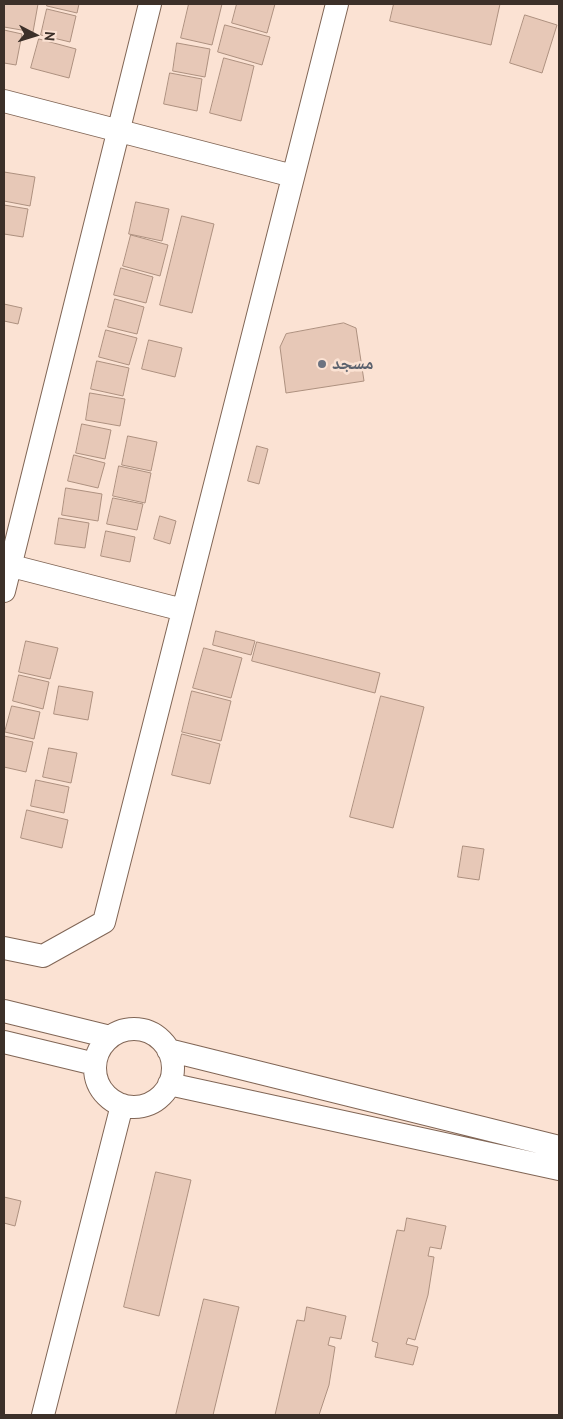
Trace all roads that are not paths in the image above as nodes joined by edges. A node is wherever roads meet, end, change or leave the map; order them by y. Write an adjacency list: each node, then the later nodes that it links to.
1 (150, 4): 4 (street)
2 (337, 4): 5 (street)
3 (4, 101): 4 (street)
4 (118, 131): 5 (street); 6 (street)
5 (293, 176): 8 (street)
6 (7, 565): 7 (street); 8 (street)
7 (4, 591)
8 (183, 610): 9 (street)
9 (4, 948)
10 (4, 1011): 11 (street)
11 (110, 1037): 13 (street); 14 (street)
12 (4, 1042): 14 (street)
13 (168, 1050): 15 (street); 17 (street)
14 (96, 1064): 16 (street)
15 (169, 1084): 16 (street); 18 (street)
16 (122, 1105): 19 (street)
17 (559, 1147)
18 (559, 1170)
19 (43, 1415)

